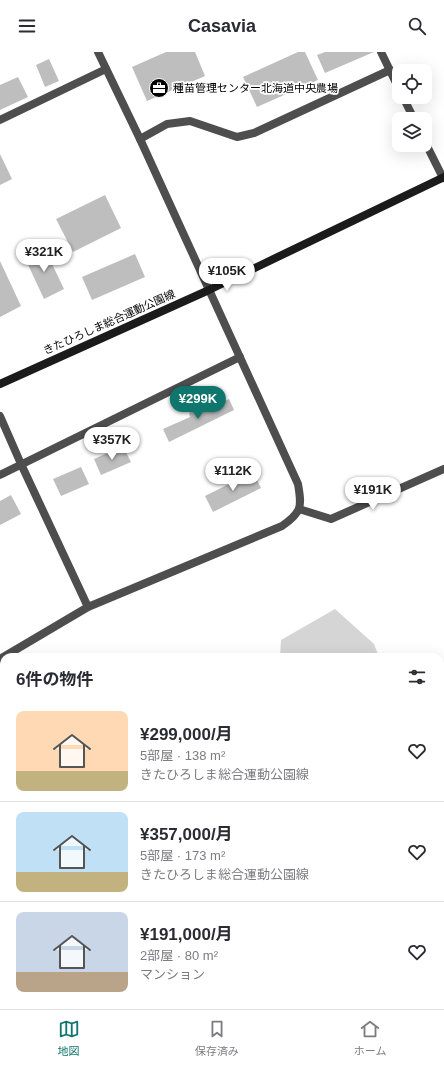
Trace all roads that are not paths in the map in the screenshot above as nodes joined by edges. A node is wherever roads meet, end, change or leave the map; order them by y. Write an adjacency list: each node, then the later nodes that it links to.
1 (98, 52): 3 (street)
2 (381, 52): 4 (street)
3 (106, 69): 6 (street); 7 (street)
4 (390, 70): 5 (street); 7 (street)
5 (392, 74)
6 (0, 120)
7 (140, 140): 10 (street)
8 (430, 152): 9 (street)
9 (443, 178): 10 (main road, きたひろしま総合運動公園線)
10 (209, 290): 11 (street); 12 (main road, きたひろしま総合運動公園線)
11 (240, 357): 14 (street); 17 (street)
12 (0, 384)
13 (0, 416): 14 (street)
14 (21, 464): 16 (street); 18 (street)
15 (444, 469): 17 (street)
16 (0, 474)
17 (299, 509): 18 (street)
18 (88, 607): 19 (street)
19 (10, 653)

